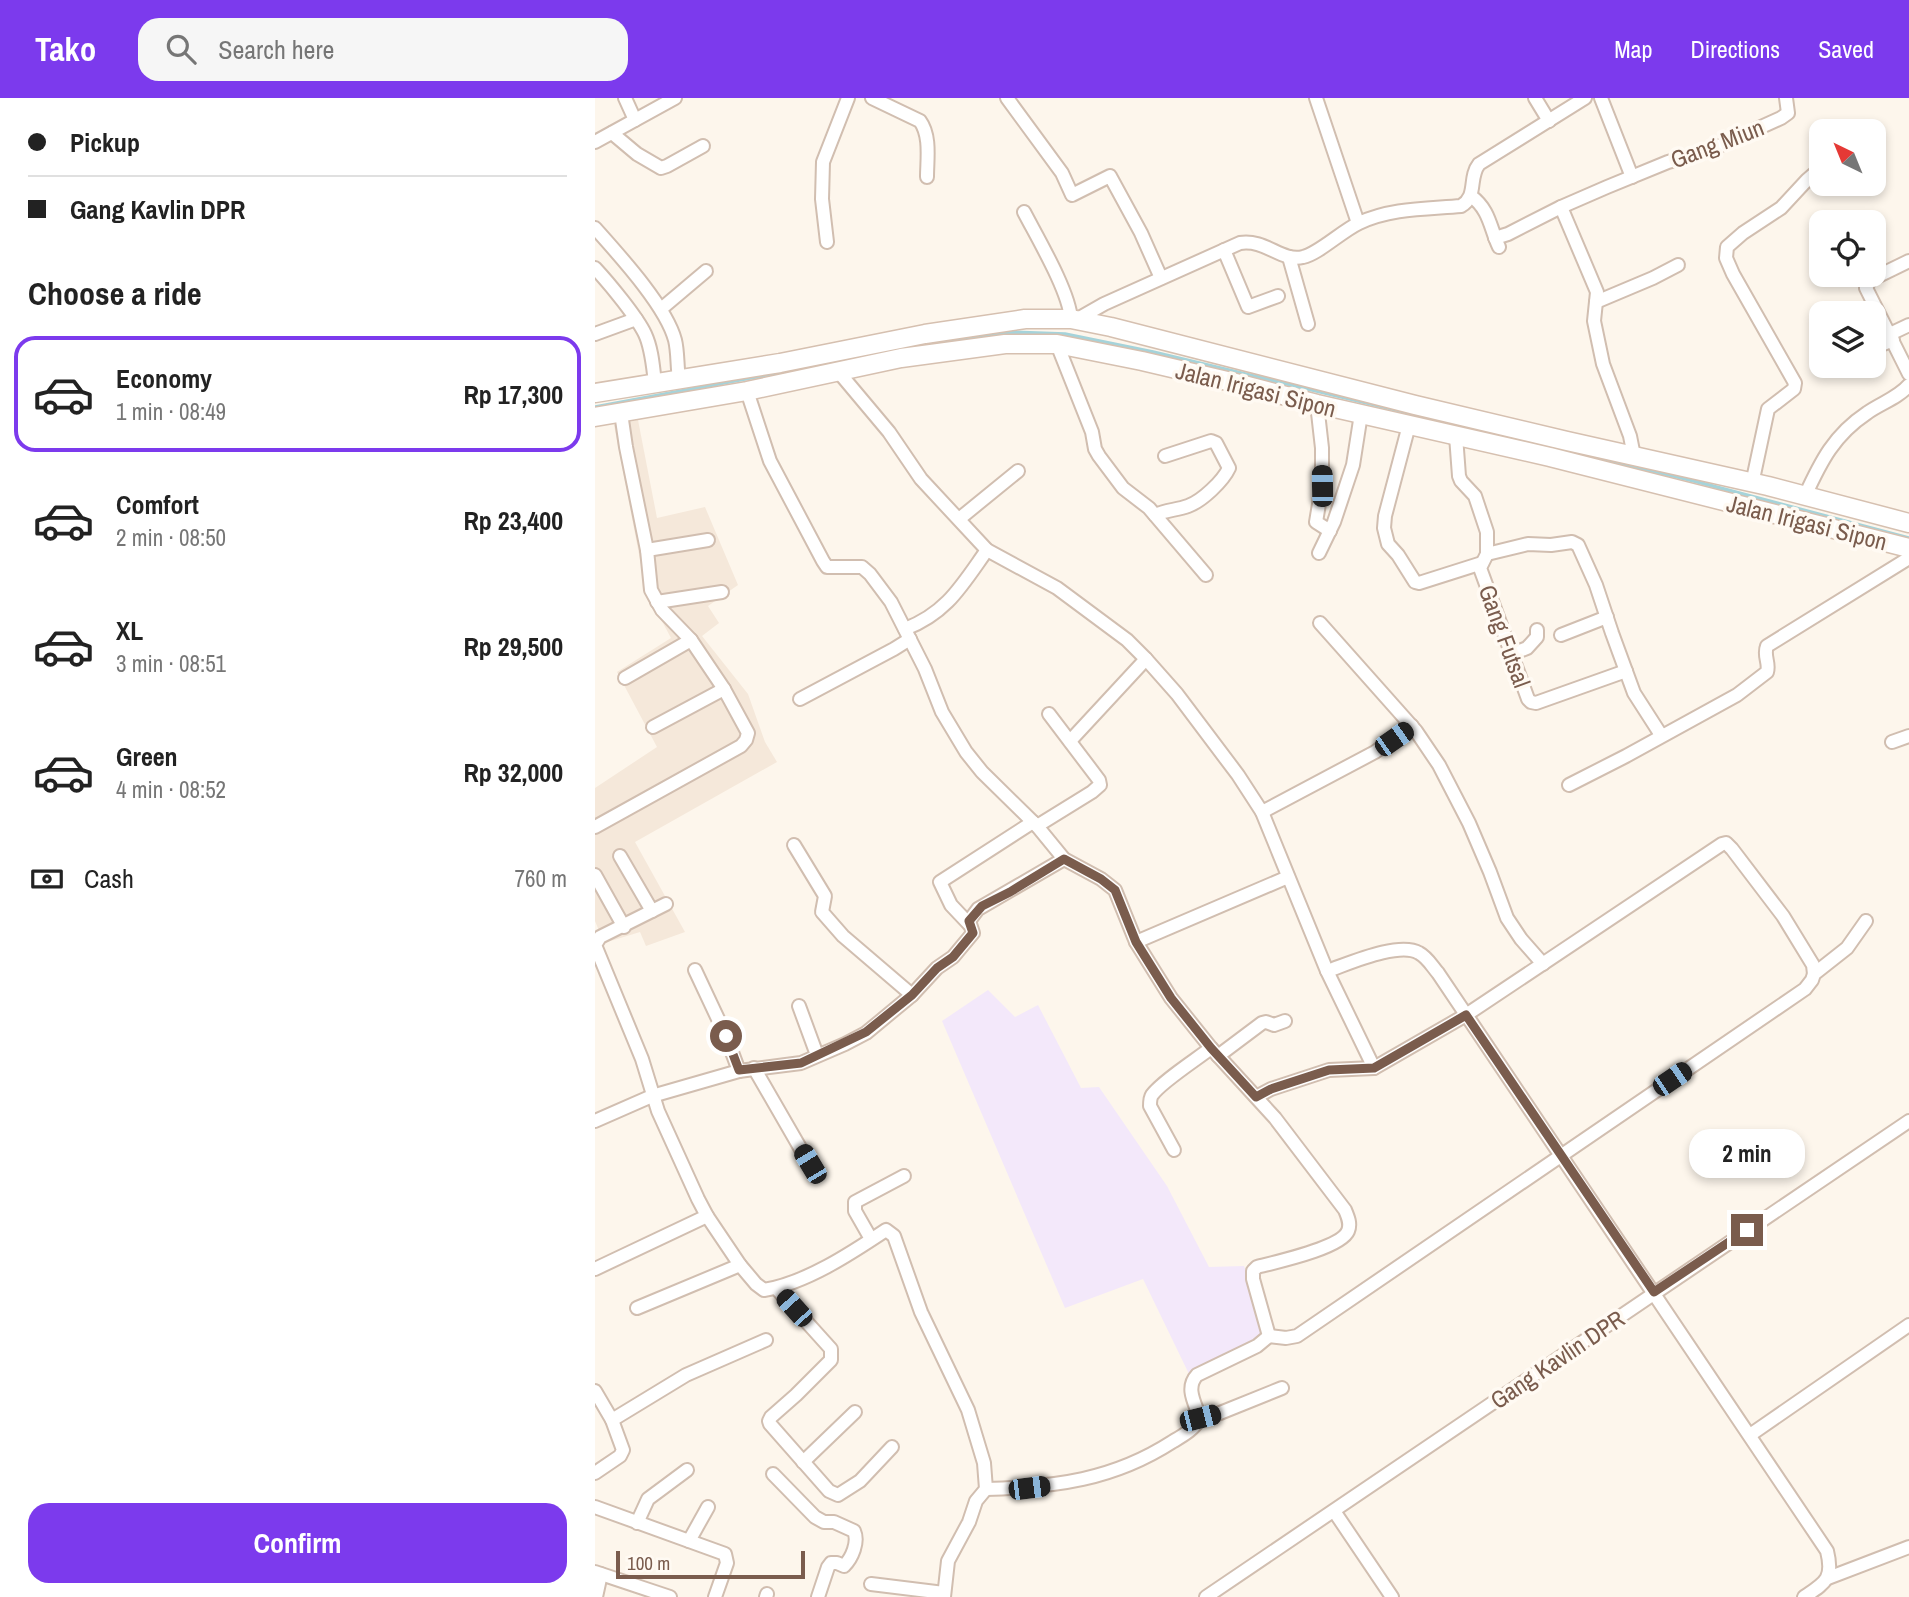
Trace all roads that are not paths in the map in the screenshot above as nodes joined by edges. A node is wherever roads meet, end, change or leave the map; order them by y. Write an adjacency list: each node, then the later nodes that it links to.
1 (625, 98): 11 (street)
2 (675, 98): 11 (street)
3 (848, 98): 24 (street)
4 (872, 98): 16 (street)
5 (1007, 98): 31 (street)
6 (1316, 98): 22 (street)
7 (1535, 98): 12 (street)
8 (1585, 98): 12 (street)
9 (1601, 98): 17 (street)
10 (1786, 98): 17 (street, Gang Miun)
11 (635, 120): 13 (street)
12 (1549, 121): 19 (street)
13 (612, 133): 14 (street); 15 (street)
14 (595, 142)
15 (703, 146)
16 (927, 177)
17 (1632, 177): 20 (street)
18 (1809, 178): 59 (street)
19 (1471, 196): 20 (street); 22 (street)
20 (1561, 207): 33 (street)
21 (1024, 212): 36 (street)
22 (1358, 223): 26 (street)
23 (595, 229): 34 (street)
24 (827, 242)
25 (1224, 250): 26 (street); 31 (street); 32 (street)
26 (1289, 257): 37 (street)
27 (1909, 261): 41 (street)
28 (1678, 265): 33 (street)
29 (595, 268): 35 (street)
30 (706, 271): 34 (street)
31 (1161, 278): 36 (street)
32 (1277, 296)
33 (1596, 302): 57 (street)
34 (661, 309): 45 (street)
35 (636, 320): 40 (street); 46 (street)
36 (1073, 320): 39 (street, Jalan Irigasi Sipon); 57 (street, Jalan Irigasi Sipon)
37 (1308, 324)
38 (1909, 326): 41 (street)
39 (1045, 333): 43 (street, Jalan Irigasi Sipon); 45 (street, Jalan Irigasi Sipon); 50 (street, Jalan Irigasi Sipon); 61 (street)
40 (595, 334)
41 (1892, 337): 42 (street); 44 (street)
42 (1886, 341)
43 (837, 370): 48 (street, Jalan Irigasi Sipon); 62 (street)
44 (1909, 374)
45 (679, 379): 46 (street, Jalan Irigasi Sipon)
46 (656, 383): 49 (street, Jalan Irigasi Sipon)
47 (1909, 385): 60 (street)
48 (747, 391): 51 (street, Jalan Irigasi Sipon); 78 (street)
49 (595, 393)
50 (1317, 404): 52 (street, Jalan Irigasi Sipon); 64 (street)
51 (621, 413): 53 (street, Jalan Irigasi Sipon); 67 (street)
52 (1361, 414): 54 (street, Jalan Irigasi Sipon); 64 (street)
53 (595, 417)
54 (1409, 425): 55 (street, Jalan Irigasi Sipon); 71 (street)
55 (1456, 436): 66 (street, Jalan Irigasi Sipon); 71 (street, Gang Futsal)
56 (1165, 456): 61 (street)
57 (1634, 456): 59 (street, Jalan Irigasi Sipon)
58 (1018, 471): 62 (street)
59 (1752, 484): 60 (street, Jalan Irigasi Sipon)
60 (1805, 496): 63 (street, Jalan Irigasi Sipon)
61 (1155, 515): 72 (street)
62 (960, 519): 68 (street)
63 (1909, 523)
64 (1329, 531): 69 (street)
65 (708, 540): 67 (street)
66 (1909, 548)
67 (647, 550): 74 (street)
68 (987, 550): 78 (street); 82 (street)
69 (1319, 553)
70 (1909, 558): 90 (street)
71 (1484, 559): 75 (street); 81 (street, Gang Futsal)
72 (1206, 575)
73 (722, 592): 74 (street)
74 (657, 601): 80 (street)
75 (1607, 617): 79 (street); 83 (street)
76 (1320, 623): 88 (street)
77 (1537, 630): 81 (street)
78 (907, 634): 86 (street); 96 (street)
79 (1561, 635)
80 (691, 640): 84 (street); 85 (street)
81 (1512, 654): 83 (street, Gang Futsal)
82 (1146, 659): 92 (street); 95 (street)
83 (1626, 671): 90 (street)
84 (625, 678)
85 (724, 689): 89 (street); 97 (street)
86 (800, 699)
87 (1049, 714): 92 (street)
88 (1412, 726): 95 (street); 109 (street)
89 (653, 727)
90 (1661, 735): 94 (street)
91 (1909, 736): 93 (street)
92 (1070, 741): 96 (street)
93 (1892, 742)
94 (1569, 785)
95 (1262, 812): 102 (street)
96 (1035, 824): 100 (street); 106 (street)
97 (595, 827)
98 (794, 845): 113 (street)
99 (620, 856): 104 (street)
100 (1064, 859): 106 (street); 108 (street)
101 (595, 875): 107 (street)
102 (1288, 877): 108 (street); 111 (street)
103 (666, 904): 104 (street)
104 (652, 911): 107 (street)
105 (1866, 921): 112 (street)
106 (969, 924): 113 (street)
107 (624, 927): 122 (street)
108 (1136, 942): 117 (street)
109 (1543, 964): 112 (street); 115 (street)
110 (695, 970): 121 (street)
111 (1327, 971): 115 (street); 120 (street)
112 (1814, 974): 127 (street)
113 (912, 995): 118 (street)
114 (799, 1006): 118 (street)
115 (1466, 1015): 120 (street); 127 (street)
116 (1285, 1021): 117 (street)
117 (1214, 1052): 123 (street); 126 (street)
118 (817, 1055): 119 (street)
119 (754, 1068): 121 (street); 128 (street)
120 (1374, 1068): 123 (street)
121 (739, 1070): 122 (street)
122 (652, 1096): 124 (street); 130 (street)
123 (1256, 1097): 138 (street)
124 (595, 1121)
125 (1909, 1121): 135 (street, Gang Kavlin DPR)
126 (1174, 1150)
127 (1561, 1155): 135 (street); 138 (street)
128 (810, 1164)
129 (904, 1176): 131 (street)
130 (707, 1216): 132 (street); 133 (street)
131 (871, 1239): 134 (street); 151 (street)
132 (740, 1265): 134 (street); 136 (street)
133 (595, 1269)
134 (776, 1288): 147 (street)
135 (1654, 1292): 145 (street); 154 (street, Gang Kavlin DPR)
136 (637, 1308)
137 (1909, 1325): 145 (street)
138 (1269, 1336): 143 (street)
139 (766, 1340): 144 (street)
140 (1282, 1388): 143 (street)
141 (595, 1391): 144 (street)
142 (855, 1412): 147 (street)
143 (1200, 1418): 151 (street)
144 (612, 1420): 149 (street)
145 (1750, 1436): 159 (street)
146 (892, 1447): 147 (street)
147 (803, 1462)
148 (687, 1470): 155 (street)
149 (595, 1474)
150 (773, 1474): 165 (street)
151 (986, 1489): 161 (street)
152 (595, 1507): 155 (street)
153 (708, 1507): 156 (street)
154 (1334, 1511): 166 (street, Gang Kavlin DPR); 167 (street)
155 (637, 1522): 156 (street)
156 (689, 1541): 164 (street)
157 (1909, 1547): 159 (street)
158 (598, 1573): 162 (street); 163 (street)
159 (1828, 1578): 168 (street)
160 (871, 1584): 161 (street)
161 (944, 1595)
162 (596, 1597)
163 (670, 1597)
164 (715, 1597)
165 (818, 1597)
166 (1206, 1597)
167 (1392, 1597)
168 (1804, 1597)

